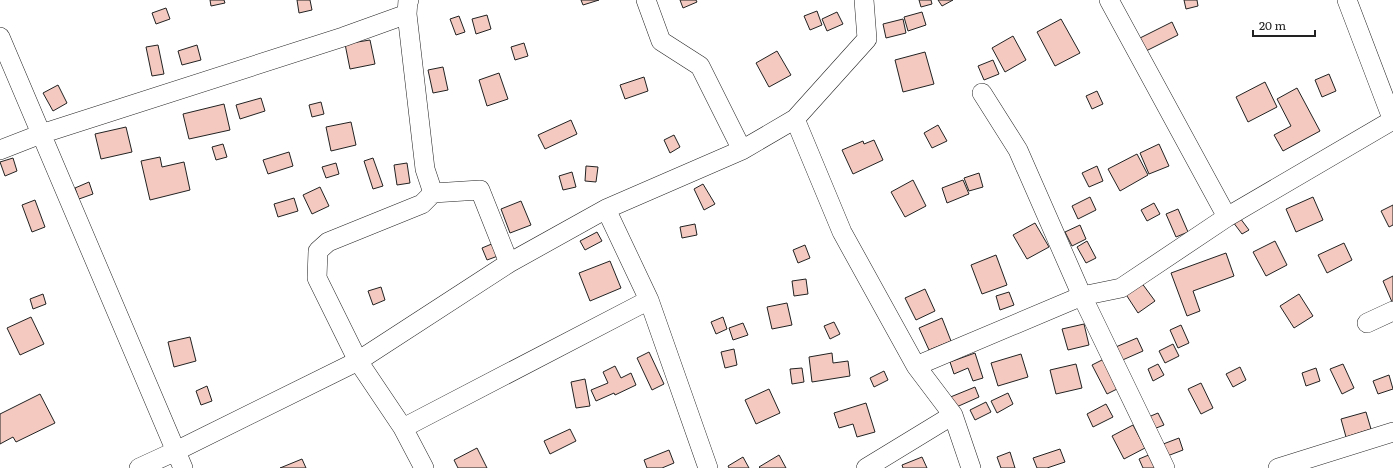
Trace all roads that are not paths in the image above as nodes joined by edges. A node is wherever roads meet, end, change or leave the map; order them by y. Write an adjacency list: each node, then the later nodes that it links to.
1 (646, 0): 12 (street)
2 (864, 0): 8 (street)
3 (1109, 0): 15 (street)
4 (1347, 0): 9 (street)
5 (408, 4): 10 (street); 13 (street)
6 (0, 37): 10 (street)
7 (982, 93): 17 (street)
8 (795, 119): 12 (street); 22 (street)
9 (1393, 120): 15 (street)
10 (41, 134): 11 (street); 26 (street)
11 (0, 150)
12 (742, 150): 14 (street)
13 (433, 193): 16 (street); 21 (street)
14 (606, 208): 16 (street); 18 (street)
15 (1227, 217): 17 (street)
16 (509, 263): 21 (street)
17 (1082, 296): 22 (street); 32 (street)
18 (648, 300): 24 (street); 29 (street)
19 (1393, 311): 20 (street)
20 (1367, 323)
21 (358, 361): 24 (street); 26 (street)
22 (916, 366): 23 (street)
23 (953, 415): 30 (street); 31 (street)
24 (403, 428): 28 (street)
25 (1393, 432): 33 (street)
26 (180, 460): 27 (street)
27 (139, 468)
28 (424, 468)
29 (708, 468)
30 (866, 468)
31 (971, 468)
32 (1165, 468)
33 (1278, 468)

